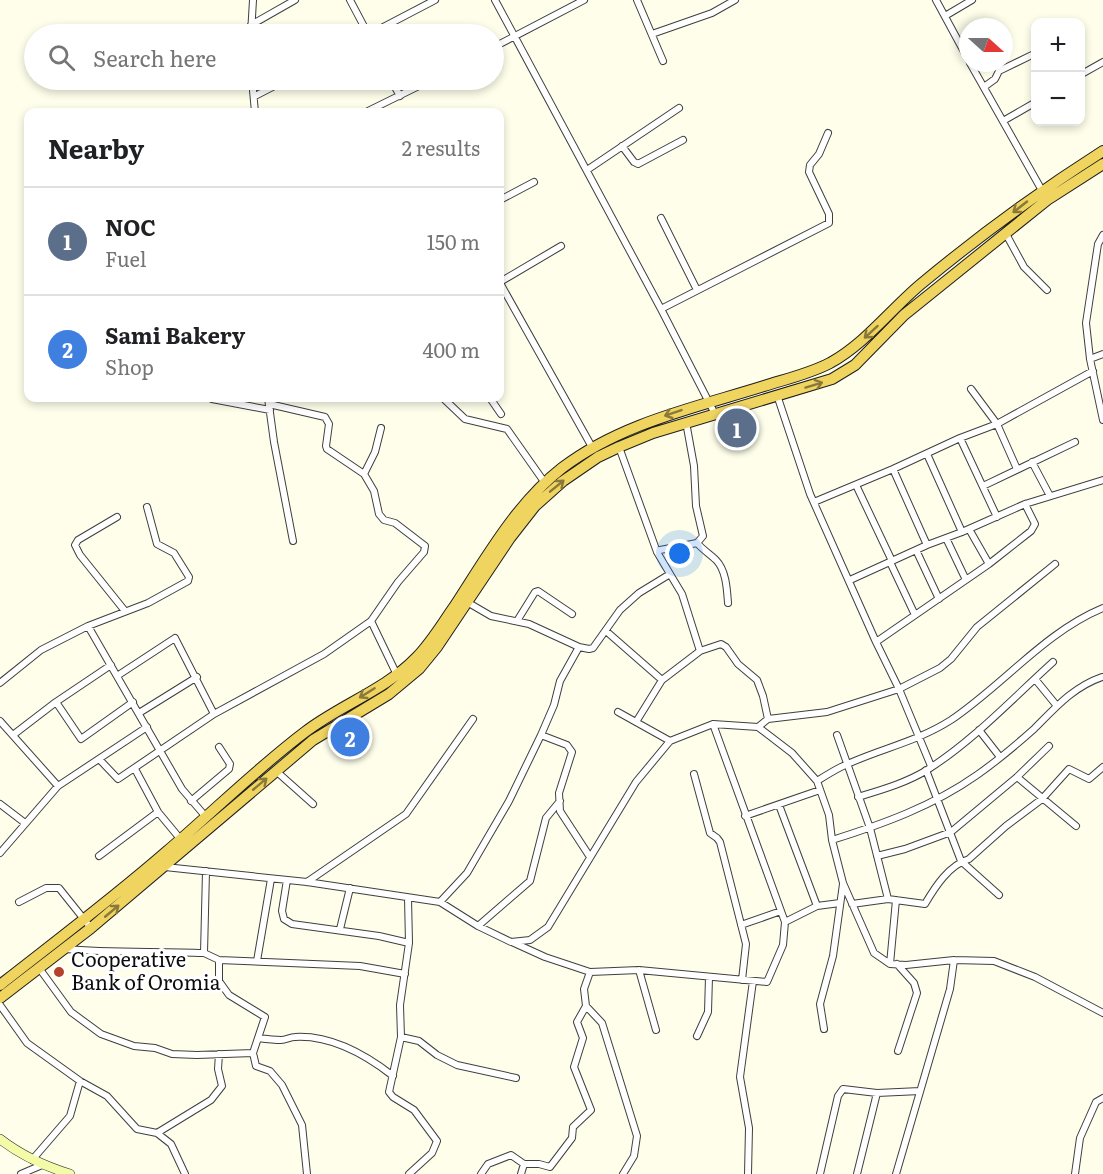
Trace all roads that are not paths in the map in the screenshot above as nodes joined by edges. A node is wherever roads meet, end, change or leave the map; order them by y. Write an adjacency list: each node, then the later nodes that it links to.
1 (253, 0): 12 (street)
2 (295, 0): 13 (street)
3 (350, 0): 14 (street)
4 (435, 0): 15 (street)
5 (495, 0): 17 (street)
6 (584, 0): 17 (street)
7 (637, 0): 16 (street)
8 (735, 0): 16 (street)
9 (936, 0): 11 (street)
10 (972, 0): 11 (street)
11 (945, 16): 19 (street)
12 (251, 24)
13 (253, 24)
14 (363, 24)
15 (388, 24)
16 (652, 34): 21 (street)
17 (514, 36): 18 (street); 42 (street)
18 (504, 42)
19 (959, 42)
20 (1031, 55): 25 (street)
21 (663, 61)
22 (1103, 62): 24 (street)
23 (975, 72): 25 (street)
24 (1085, 72)
25 (984, 87): 36 (street)
26 (254, 90): 30 (street)
27 (267, 90): 30 (street)
28 (397, 90): 31 (street)
29 (412, 90): 31 (street)
30 (255, 96): 33 (street)
31 (400, 96): 34 (street)
32 (1031, 104): 36 (street)
33 (255, 108)
34 (374, 108)
35 (679, 108): 39 (street)
36 (1003, 121): 44 (street)
37 (828, 133): 55 (street)
38 (683, 140): 39 (street)
39 (622, 146): 42 (street)
40 (1103, 151): 44 (highway)
41 (1103, 164): 44 (highway)
42 (587, 170): 57 (street)
43 (534, 182): 45 (street)
44 (1044, 195): 47 (highway); 51 (highway, one-way to 51)
45 (504, 198)
46 (661, 218): 55 (street)
47 (1006, 234): 53 (highway); 56 (street)
48 (1103, 235): 50 (street)
49 (561, 246): 52 (street)
50 (1100, 256): 59 (street)
51 (939, 270): 53 (street); 66 (highway, one-way to 66)
52 (504, 280)
53 (946, 280): 62 (highway, one-way to 53)
54 (504, 289): 76 (street)
55 (697, 290): 57 (street)
56 (1047, 290)
57 (662, 309): 66 (street)
58 (1103, 354): 59 (street)
59 (1090, 359): 60 (street)
60 (1093, 371): 70 (street); 72 (street)
61 (971, 389): 72 (street)
62 (777, 394): 69 (highway); 88 (street)
63 (246, 402): 67 (street)
64 (447, 402): 84 (street)
65 (493, 402): 68 (street)
66 (710, 403): 69 (street); 76 (highway, one-way to 76)
67 (269, 404): 82 (street); 97 (street)
68 (501, 414)
69 (715, 414): 71 (highway)
70 (1103, 420)
71 (686, 422): 77 (highway); 98 (street)
72 (997, 424): 74 (street); 81 (street)
73 (381, 428): 82 (street)
74 (960, 438): 78 (street); 86 (street)
75 (1074, 442): 79 (street)
76 (592, 447): 84 (highway)
77 (619, 447): 95 (highway, one-way to 77); 101 (street)
78 (927, 454): 80 (street); 94 (street)
79 (1032, 462): 81 (street); 87 (street)
80 (893, 469): 85 (street); 99 (street)
81 (1017, 469): 86 (street)
82 (364, 474): 115 (street)
83 (1103, 480): 87 (street)
84 (545, 483): 95 (highway)
85 (856, 485): 88 (street); 102 (street)
86 (983, 486): 91 (street)
87 (1050, 496): 89 (street)
88 (814, 502): 106 (street)
89 (1025, 504): 91 (street); 103 (street)
90 (147, 507): 112 (street)
91 (997, 516): 93 (street)
92 (117, 517): 112 (street)
93 (969, 529): 94 (street); 103 (street)
94 (962, 532): 96 (street)
95 (506, 536): 109 (highway); 124 (highway)
96 (946, 538): 99 (street); 107 (street)
97 (292, 541)
98 (697, 543): 101 (street); 110 (street)
99 (927, 545): 100 (street)
100 (916, 550): 102 (street); 108 (street)
101 (657, 552): 105 (street)
102 (891, 562): 106 (street); 114 (street)
103 (989, 564): 107 (street)
104 (1055, 564): 131 (street)
105 (670, 574): 118 (street); 121 (street)
106 (850, 580): 119 (street)
107 (966, 580): 108 (street)
108 (939, 599): 114 (street)
109 (467, 602): 116 (street); 160 (highway)
110 (728, 603)
111 (1103, 608): 149 (street)
112 (125, 611): 117 (street)
113 (572, 614): 116 (street)
114 (915, 615): 119 (street)
115 (371, 621): 124 (street); 137 (street)
116 (517, 621): 120 (street)
117 (88, 626): 123 (street); 130 (street)
118 (606, 631): 120 (street); 129 (street)
119 (876, 642): 131 (street)
120 (579, 647): 147 (street)
121 (700, 651): 129 (street); 139 (street)
122 (1053, 663): 128 (street)
123 (111, 665): 125 (street); 132 (street)
124 (397, 675): 176 (highway, one-way to 176)
125 (117, 676): 126 (street); 133 (street)
126 (197, 677): 136 (street); 137 (street)
127 (1102, 677): 134 (street)
128 (1035, 679): 134 (street); 145 (street)
129 (662, 680): 141 (street)
130 (0, 683)
131 (899, 689): 139 (street); 149 (street)
132 (56, 702): 133 (street); 146 (street)
133 (133, 702): 136 (street)
134 (1057, 706): 154 (street)
135 (618, 712): 141 (street)
136 (139, 713): 143 (street)
137 (214, 714): 153 (street)
138 (473, 719): 192 (street)
139 (768, 719): 144 (street)
140 (0, 721): 146 (street)
141 (636, 722): 150 (street)
142 (713, 724): 144 (street); 150 (street); 175 (street)
143 (147, 727): 153 (street); 155 (street)
144 (758, 727): 163 (street)
145 (979, 730): 154 (street); 158 (street)
146 (13, 735): 164 (street)
147 (541, 735): 170 (street); 199 (street)
148 (837, 735): 156 (street)
149 (919, 738): 156 (street); 158 (street)
150 (670, 741): 186 (street)
151 (1049, 746): 162 (street)
152 (219, 747): 169 (street)
153 (161, 750): 159 (street); 169 (street)
154 (1000, 757): 167 (street)
155 (99, 759): 159 (street); 164 (street)
156 (848, 765): 163 (street); 166 (street)
157 (1103, 767): 168 (street)
158 (929, 768): 166 (street); 167 (street)
159 (135, 769): 174 (street)
160 (276, 770): 172 (street); 182 (highway, one-way to 160)
161 (694, 774): 206 (street)
162 (1017, 777): 168 (street); 180 (street)
163 (817, 781): 165 (street)
164 (58, 786): 177 (street)
165 (820, 790): 173 (street); 181 (street)
166 (858, 797): 179 (street)
167 (939, 799): 179 (street); 180 (street)
168 (1042, 799): 178 (street); 187 (street)
169 (190, 801): 176 (street)
170 (560, 801): 186 (street); 207 (street)
171 (0, 804): 177 (street)
172 (313, 804)
173 (779, 805): 175 (street); 202 (street)
174 (158, 812): 182 (street); 184 (street)
175 (745, 816): 203 (street)
176 (206, 817): 182 (highway)
177 (25, 823): 183 (street)
178 (1076, 826)
179 (870, 828): 181 (street); 185 (street)
180 (951, 832): 185 (street); 187 (street)
181 (832, 840): 193 (street)
182 (184, 843): 188 (highway); 205 (highway)
183 (0, 853)
184 (99, 856)
185 (877, 856): 197 (street)
186 (590, 857): 209 (street)
187 (961, 861): 195 (street); 197 (street)
188 (165, 867): 189 (street); 205 (highway, one-way to 188)
189 (206, 871): 190 (street); 212 (street)
190 (271, 879): 191 (street); 215 (street)
191 (287, 880): 192 (street); 208 (street)
192 (307, 882): 194 (street)
193 (843, 883): 200 (street); 201 (street)
194 (350, 888): 196 (street); 208 (street)
195 (999, 895)
196 (408, 898): 199 (street); 210 (street)
197 (892, 899): 201 (street); 216 (street)
198 (19, 902): 205 (street)
199 (440, 902): 207 (street)
200 (840, 903): 202 (street); 229 (street)
201 (852, 904): 216 (street)
202 (817, 906): 204 (street)
203 (781, 911): 204 (street); 206 (street)
204 (785, 922): 223 (street)
205 (88, 924): 211 (highway); 224 (highway)
206 (741, 925): 222 (street)
207 (478, 926): 209 (street)
208 (340, 930): 210 (street)
209 (511, 942): 219 (street)
210 (408, 943): 220 (street)
211 (65, 949): 212 (street); 217 (highway)
212 (204, 952): 213 (street)
213 (219, 960): 215 (street); 233 (street)
214 (954, 960): 216 (street); 228 (street); 240 (street)
215 (257, 961): 220 (street)
216 (893, 964): 234 (street)
217 (39, 968): 225 (highway); 236 (street)
218 (639, 970): 219 (street); 221 (street); 230 (street)
219 (590, 972): 227 (street)
220 (405, 974): 232 (street)
221 (709, 977): 222 (street); 231 (street)
222 (742, 980): 223 (street)
223 (753, 981): 256 (street)
224 (0, 985)
225 (0, 998)
226 (0, 1005): 239 (street)
227 (586, 1006): 246 (street); 255 (street)
228 (1103, 1013)
229 (824, 1029)
230 (656, 1030)
231 (698, 1036)
232 (401, 1037): 237 (street); 238 (street)
233 (258, 1038): 235 (street); 237 (street)
234 (898, 1051)
235 (253, 1053): 236 (street); 251 (street)
236 (219, 1054): 243 (street)
237 (393, 1076): 252 (street)
238 (516, 1078)
239 (80, 1081): 243 (street); 245 (street)
240 (920, 1091): 241 (street); 259 (street)
241 (877, 1093): 257 (street); 258 (street)
242 (1103, 1098): 260 (street)
243 (157, 1133): 250 (street)
244 (0, 1139): 245 (main road)
245 (32, 1160): 247 (main road)
246 (524, 1164): 253 (street); 254 (street)
247 (42, 1165): 248 (street); 249 (main road)
248 (21, 1174)
249 (70, 1174)
250 (185, 1174)
251 (307, 1174)
252 (409, 1174)
253 (481, 1174)
254 (520, 1174)
255 (623, 1174)
256 (748, 1174)
257 (820, 1174)
258 (857, 1174)
259 (896, 1174)
260 (1075, 1174)

